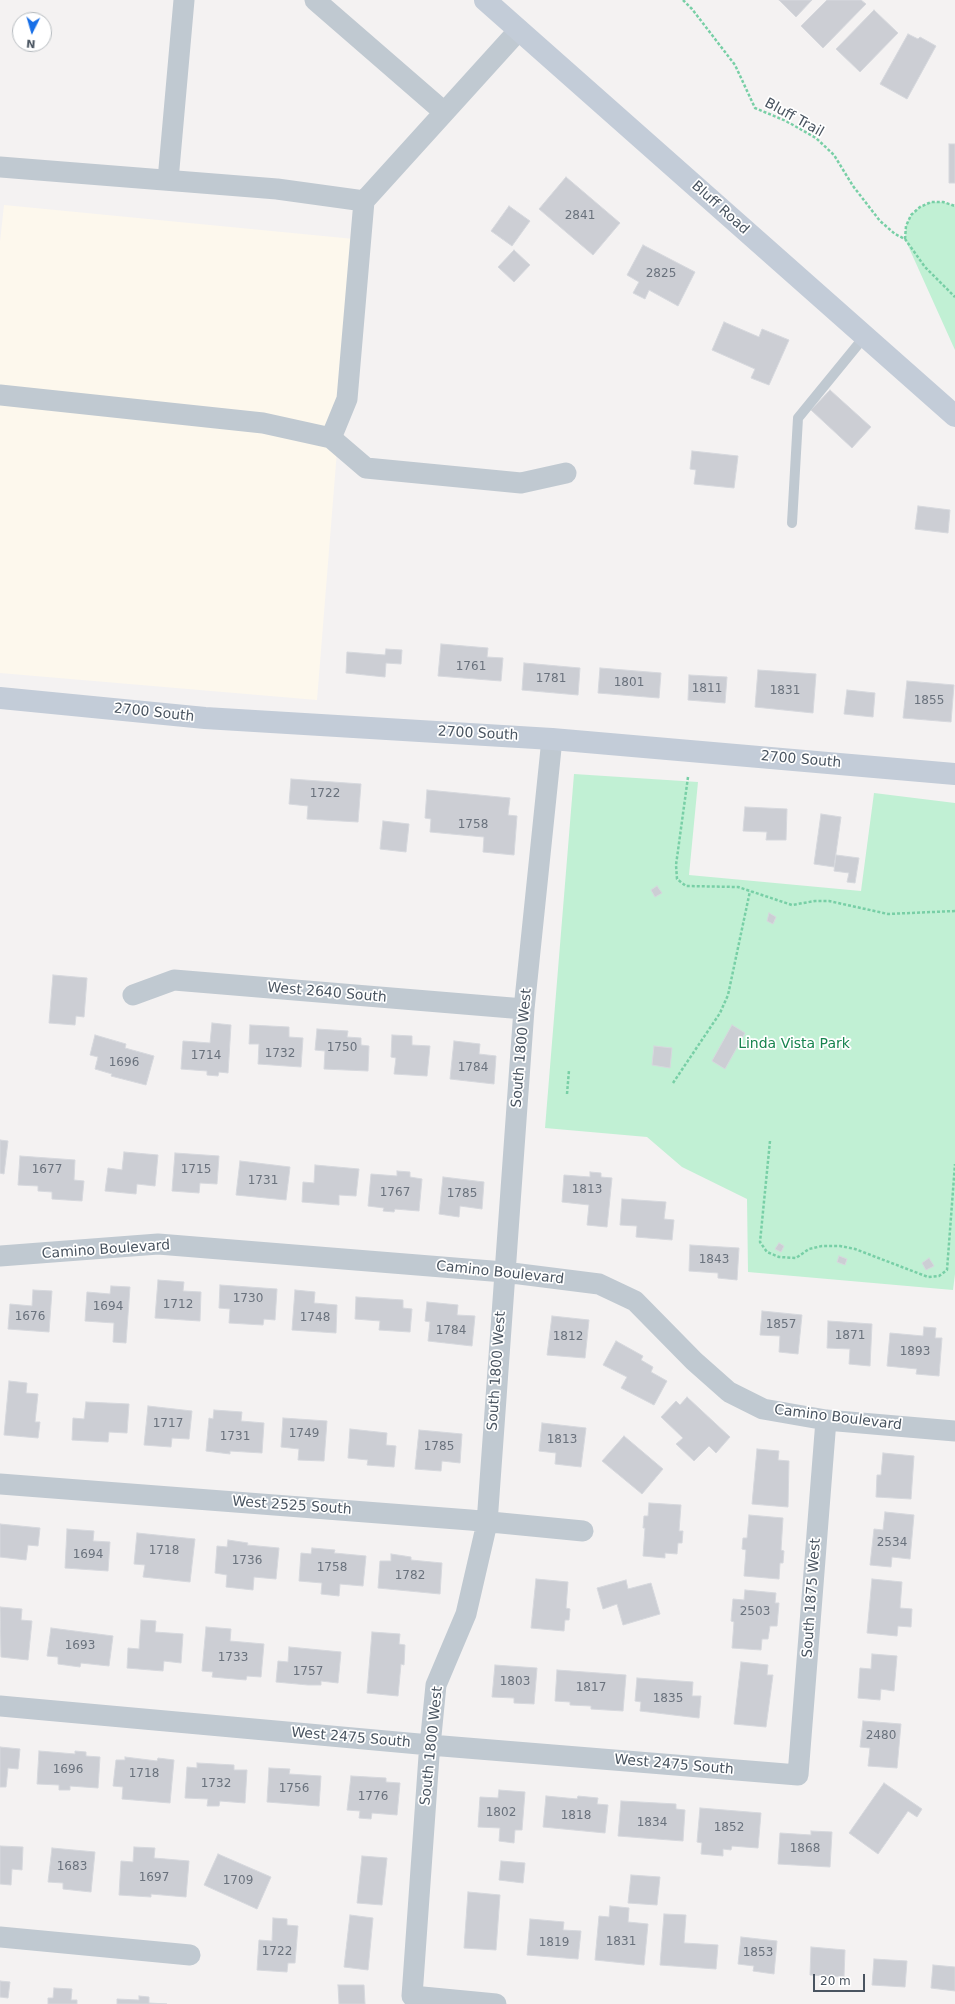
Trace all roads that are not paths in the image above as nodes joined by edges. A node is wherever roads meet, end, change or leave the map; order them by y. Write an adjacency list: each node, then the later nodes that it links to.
1 (184, 0): 7 (street)
2 (315, 0): 5 (street)
3 (486, 0): 4 (main road, Bluff Road)
4 (519, 30): 5 (street); 9 (main road, Bluff Road)
5 (444, 112): 8 (street)
6 (0, 167): 7 (street)
7 (168, 180): 8 (street)
8 (364, 201): 12 (street)
9 (865, 336): 11 (main road, Bluff Road); 14 (lane)
10 (0, 395): 12 (street)
11 (955, 416)
12 (331, 438): 13 (street)
13 (566, 473)
14 (792, 523)
15 (0, 698): 16 (main road, 2700 South)
16 (552, 739): 17 (main road, 2700 South); 19 (street, South 1800 West)
17 (955, 774)
18 (133, 995): 19 (street, West 2640 South)
19 (524, 1009): 21 (street, South 1800 West)
20 (0, 1256): 21 (street, Camino Boulevard)
21 (504, 1272): 22 (street, Camino Boulevard); 25 (street, South 1800 West)
22 (826, 1420): 23 (street, Camino Boulevard); 29 (street, South 1875 West)
23 (955, 1431)
24 (0, 1484): 25 (street, West 2525 South)
25 (487, 1523): 26 (street, West 2525 South); 28 (street, South 1800 West)
26 (583, 1531)
27 (0, 1706): 28 (street, West 2475 South)
28 (430, 1745): 29 (street, West 2475 South); 32 (street, South 1800 West)
29 (798, 1776)
30 (0, 1937): 31 (street)
31 (190, 1955)
32 (496, 2004)

